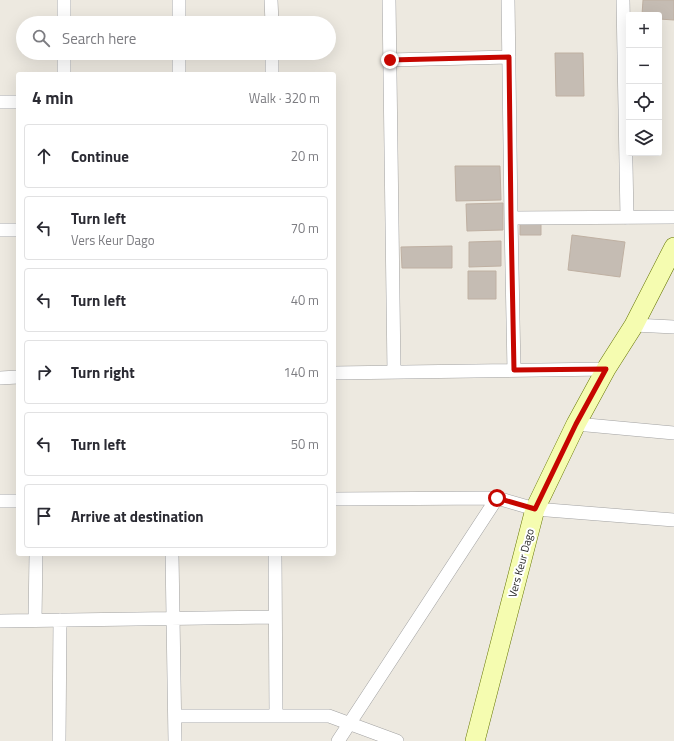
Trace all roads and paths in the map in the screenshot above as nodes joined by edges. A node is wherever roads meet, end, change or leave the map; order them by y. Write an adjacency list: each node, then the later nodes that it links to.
1 (64, 0): 7 (street)
2 (179, 0): 8 (street)
3 (272, 0): 9 (street)
4 (390, 0): 14 (street)
5 (508, 0): 10 (street)
6 (623, 0): 22 (street)
7 (64, 16)
8 (179, 16)
9 (272, 16)
10 (509, 57): 14 (street); 21 (street)
11 (64, 60): 15 (street)
12 (179, 60): 16 (street)
13 (272, 60): 17 (street)
14 (390, 60): 30 (street)
15 (64, 72)
16 (179, 72)
17 (272, 72)
18 (0, 102): 19 (street)
19 (16, 102)
20 (674, 217): 22 (street)
21 (511, 218): 22 (street); 29 (street)
22 (627, 218)
23 (0, 230): 24 (street)
24 (16, 230)
25 (674, 247): 26 (street, Vers Keur Dago)
26 (634, 325): 27 (street); 28 (street, Vers Keur Dago)
27 (674, 327)
28 (606, 369): 29 (street); 34 (street, Vers Keur Dago)
29 (514, 370): 30 (street)
30 (394, 372): 31 (street)
31 (336, 373)
32 (16, 377): 33 (street)
33 (0, 378)
34 (576, 424): 35 (street); 40 (street, Vers Keur Dago)
35 (674, 433)
36 (497, 498): 37 (street); 40 (street); 52 (street)
37 (336, 499)
38 (0, 501): 39 (street)
39 (16, 501)
40 (535, 509): 41 (street); 57 (street, Vers Keur Dago)
41 (674, 520)
42 (36, 556): 47 (street)
43 (172, 556): 46 (street)
44 (275, 556): 45 (street)
45 (275, 617): 46 (street); 51 (street)
46 (173, 618): 48 (street); 50 (street)
47 (35, 620): 48 (street); 49 (street)
48 (60, 620): 53 (street)
49 (0, 621)
50 (175, 716): 51 (street); 54 (street)
51 (276, 716): 52 (street)
52 (350, 723): 55 (street); 56 (street)
53 (60, 741)
54 (175, 741)
55 (338, 741)
56 (397, 741)
57 (475, 741)

